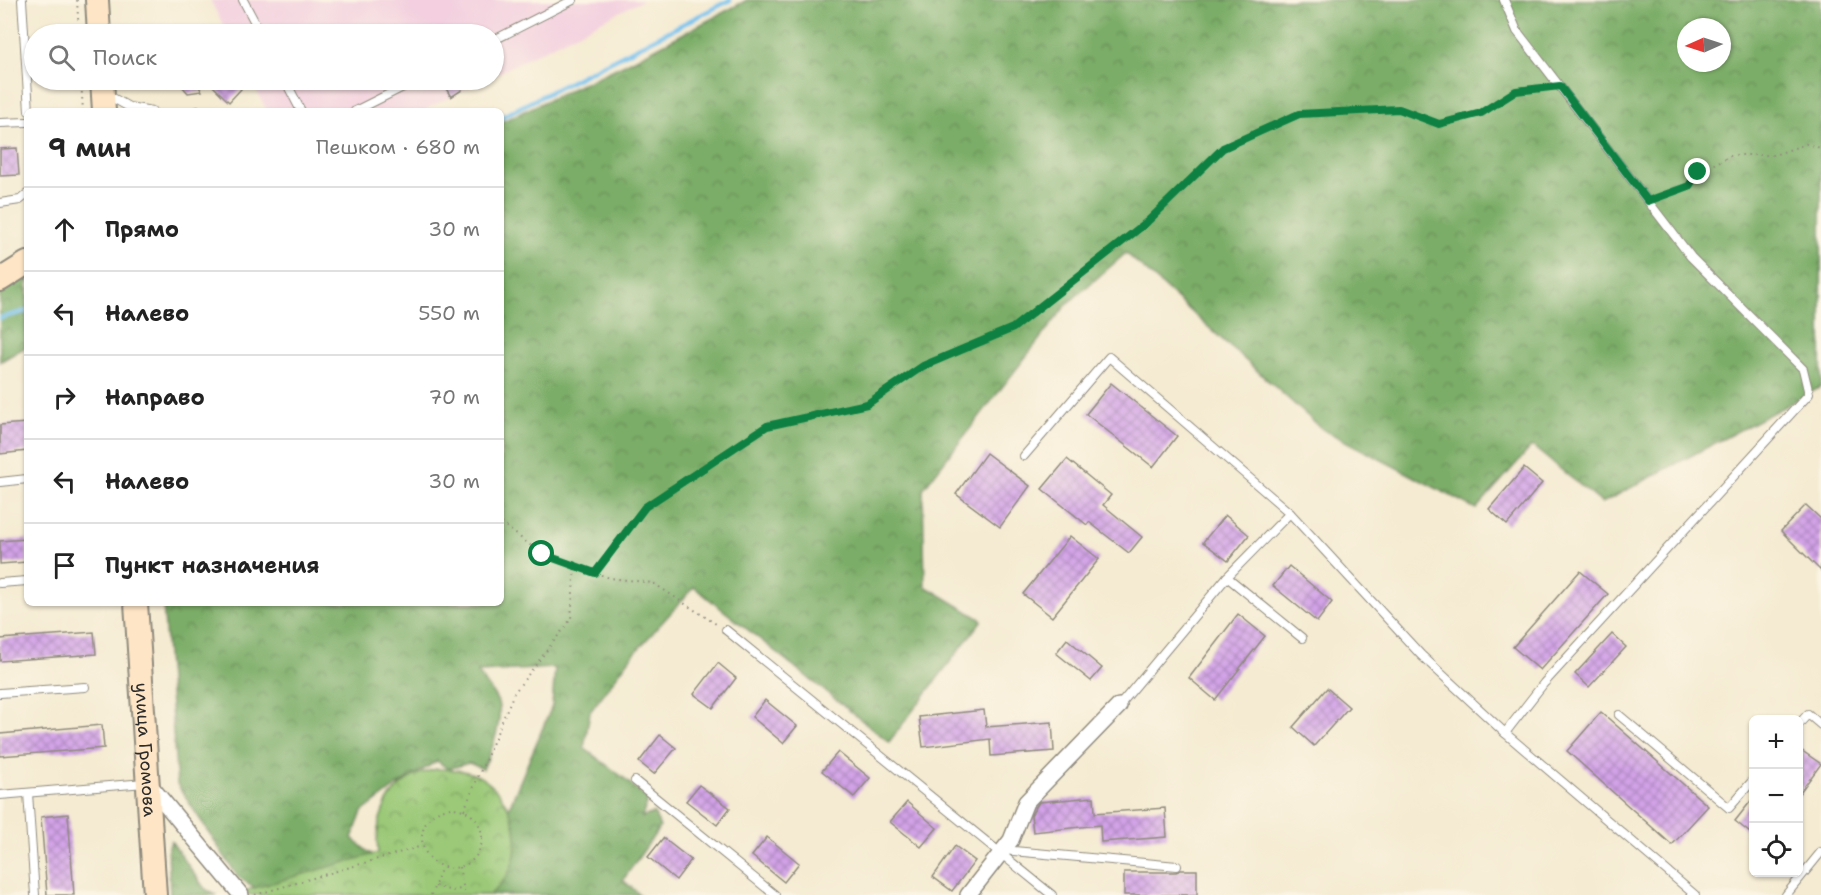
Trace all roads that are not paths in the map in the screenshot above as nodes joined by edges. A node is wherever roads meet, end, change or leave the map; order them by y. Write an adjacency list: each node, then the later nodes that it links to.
1 (22, 0): 8 (lane)
2 (97, 0): 6 (street)
3 (243, 0): 7 (lane)
4 (573, 0): 9 (lane)
5 (1504, 0): 40 (lane)
6 (98, 24)
7 (256, 24)
8 (24, 32)
9 (504, 35)
10 (28, 90): 14 (lane)
11 (290, 90): 16 (lane)
12 (397, 90): 17 (lane)
13 (103, 94): 15 (lane)
14 (29, 108)
15 (135, 108)
16 (299, 108)
17 (361, 108)
18 (24, 122): 19 (lane)
19 (0, 123)
20 (24, 197): 21 (lane)
21 (0, 203)
22 (24, 264): 23 (street)
23 (0, 280)
24 (1024, 456): 27 (lane)
25 (24, 479): 26 (lane)
26 (0, 482)
27 (1290, 513): 28 (lane); 40 (lane)
28 (1227, 577): 33 (lane); 36 (lane)
29 (24, 581): 30 (lane)
30 (0, 583)
31 (136, 606): 42 (street, улица Громова)
32 (726, 630): 46 (lane)
33 (1302, 638)
34 (85, 687): 35 (lane)
35 (0, 693)
36 (1119, 706): 46 (street)
37 (1619, 715): 43 (lane)
38 (1803, 720): 39 (lane)
39 (1821, 724)
40 (1505, 733): 55 (lane)
41 (635, 781): 52 (lane)
42 (148, 783): 44 (lane); 50 (street, улица Громова); 51 (street)
43 (1749, 785)
44 (28, 793): 45 (lane); 49 (lane)
45 (0, 795)
46 (1001, 852): 48 (lane); 53 (street); 54 (lane)
47 (1821, 852): 56 (lane)
48 (1177, 866)
49 (35, 895)
50 (155, 895)
51 (253, 895)
52 (775, 895)
53 (968, 895)
54 (1052, 895)
55 (1695, 895)
56 (1786, 895)

